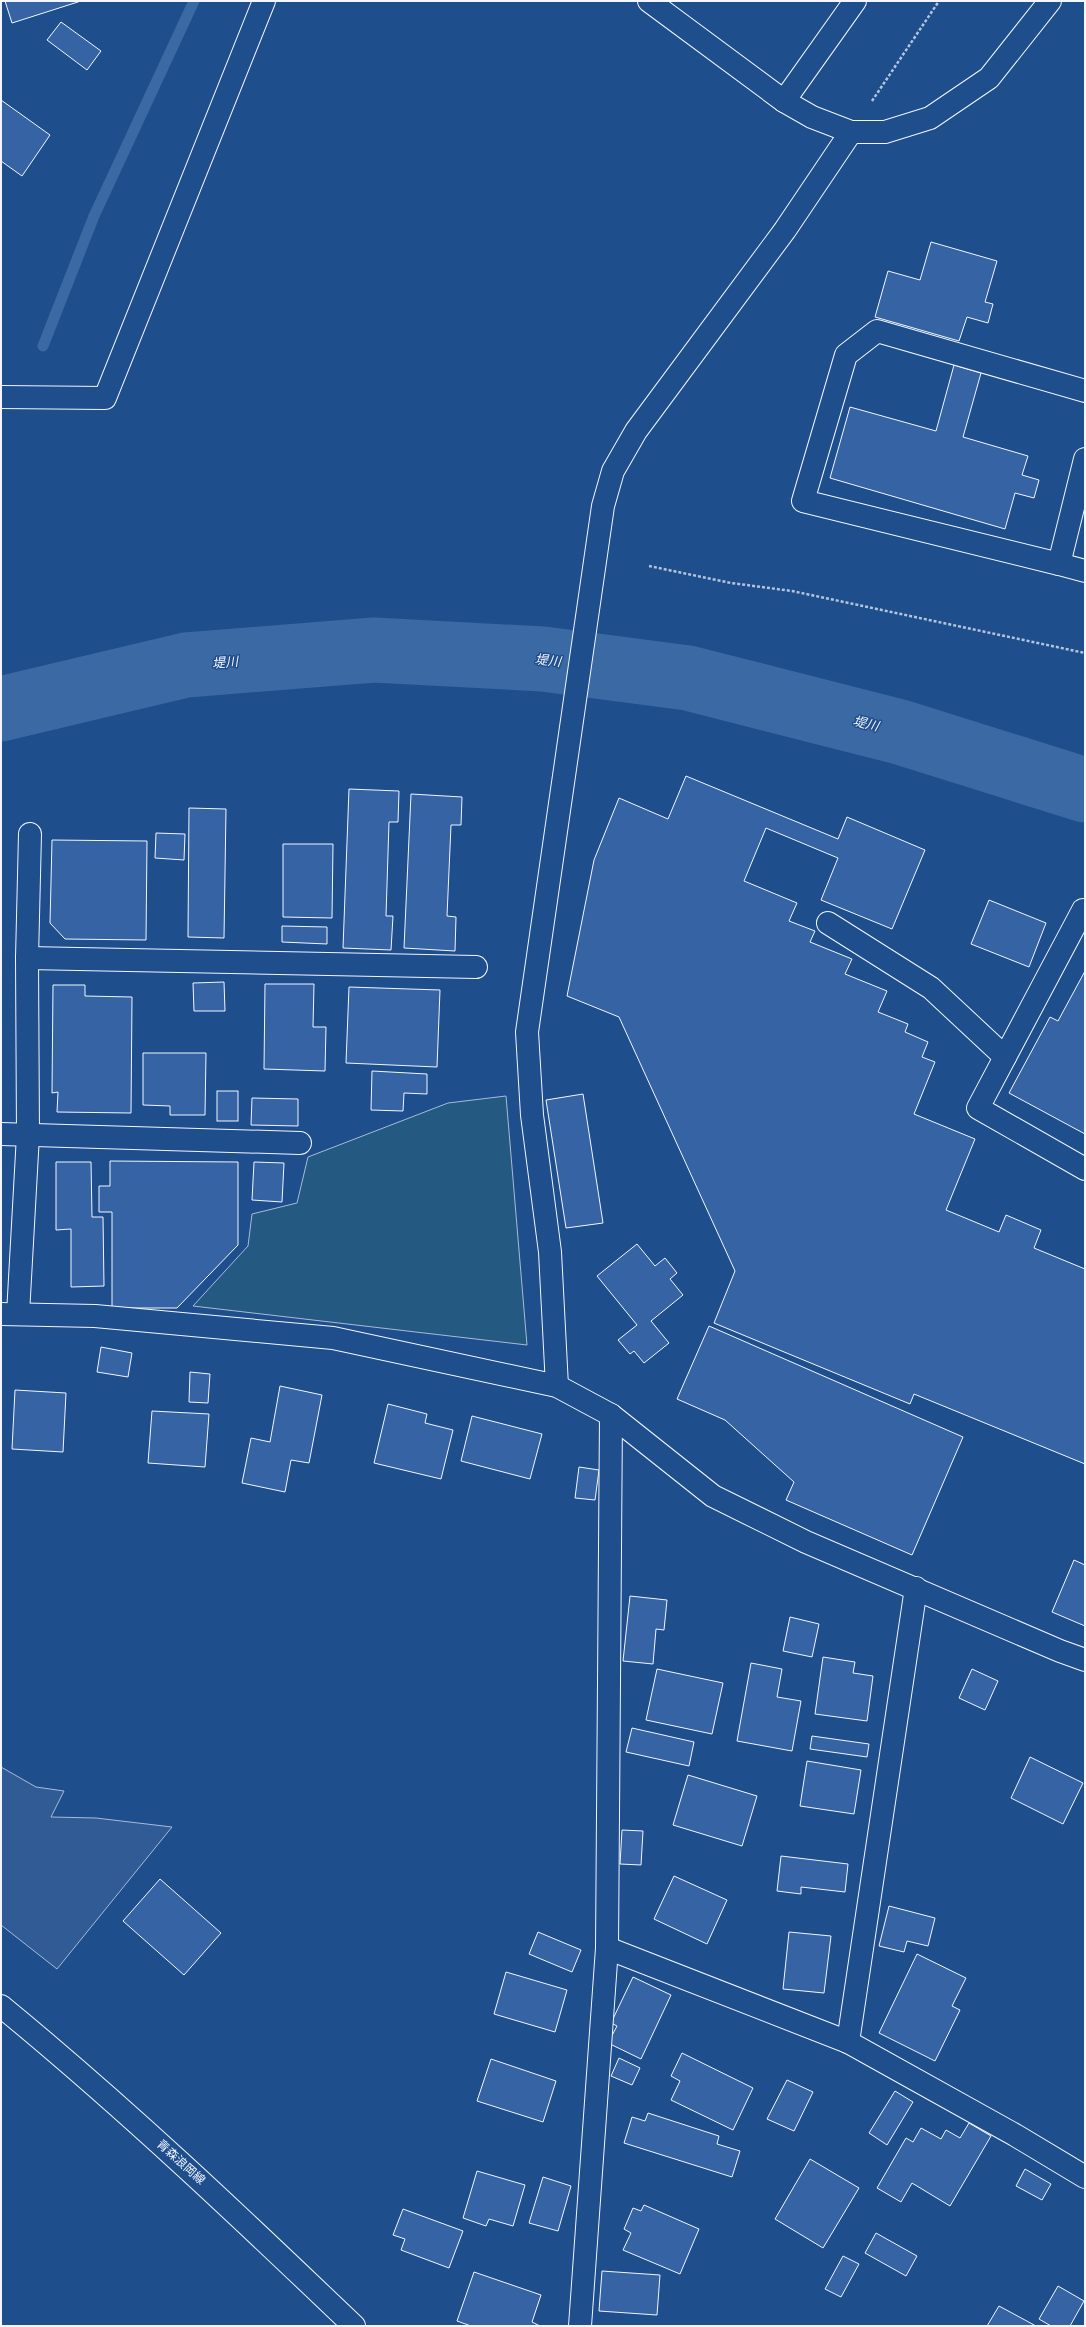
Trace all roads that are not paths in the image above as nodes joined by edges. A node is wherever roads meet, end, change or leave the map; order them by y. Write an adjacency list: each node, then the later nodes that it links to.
1 (264, 1): 8 (street)
2 (649, 1): 5 (street)
3 (855, 1): 5 (street)
4 (1050, 1): 6 (street)
5 (784, 101): 6 (street)
6 (851, 132): 23 (street)
7 (1085, 391): 10 (street)
8 (1, 397)
9 (1085, 459): 10 (street)
10 (1059, 564): 11 (street)
11 (1085, 571)
12 (30, 834): 15 (street)
13 (1085, 911): 17 (street)
14 (828, 923): 17 (street)
15 (27, 958): 16 (street); 19 (street)
16 (476, 968)
17 (1005, 1057): 21 (street)
18 (1, 1134): 19 (street)
19 (28, 1135): 20 (street); 22 (street)
20 (300, 1143)
21 (1085, 1169)
22 (9, 1314): 23 (street)
23 (557, 1386): 24 (street)
24 (611, 1415): 25 (street); 27 (street)
25 (916, 1588): 26 (street); 29 (street)
26 (1085, 1660)
27 (607, 1948): 29 (street); 32 (street)
28 (1, 2006): 31 (street, 青森浪岡線)
29 (848, 2042): 30 (street)
30 (1085, 2177)
31 (354, 2326)
32 (580, 2326)

